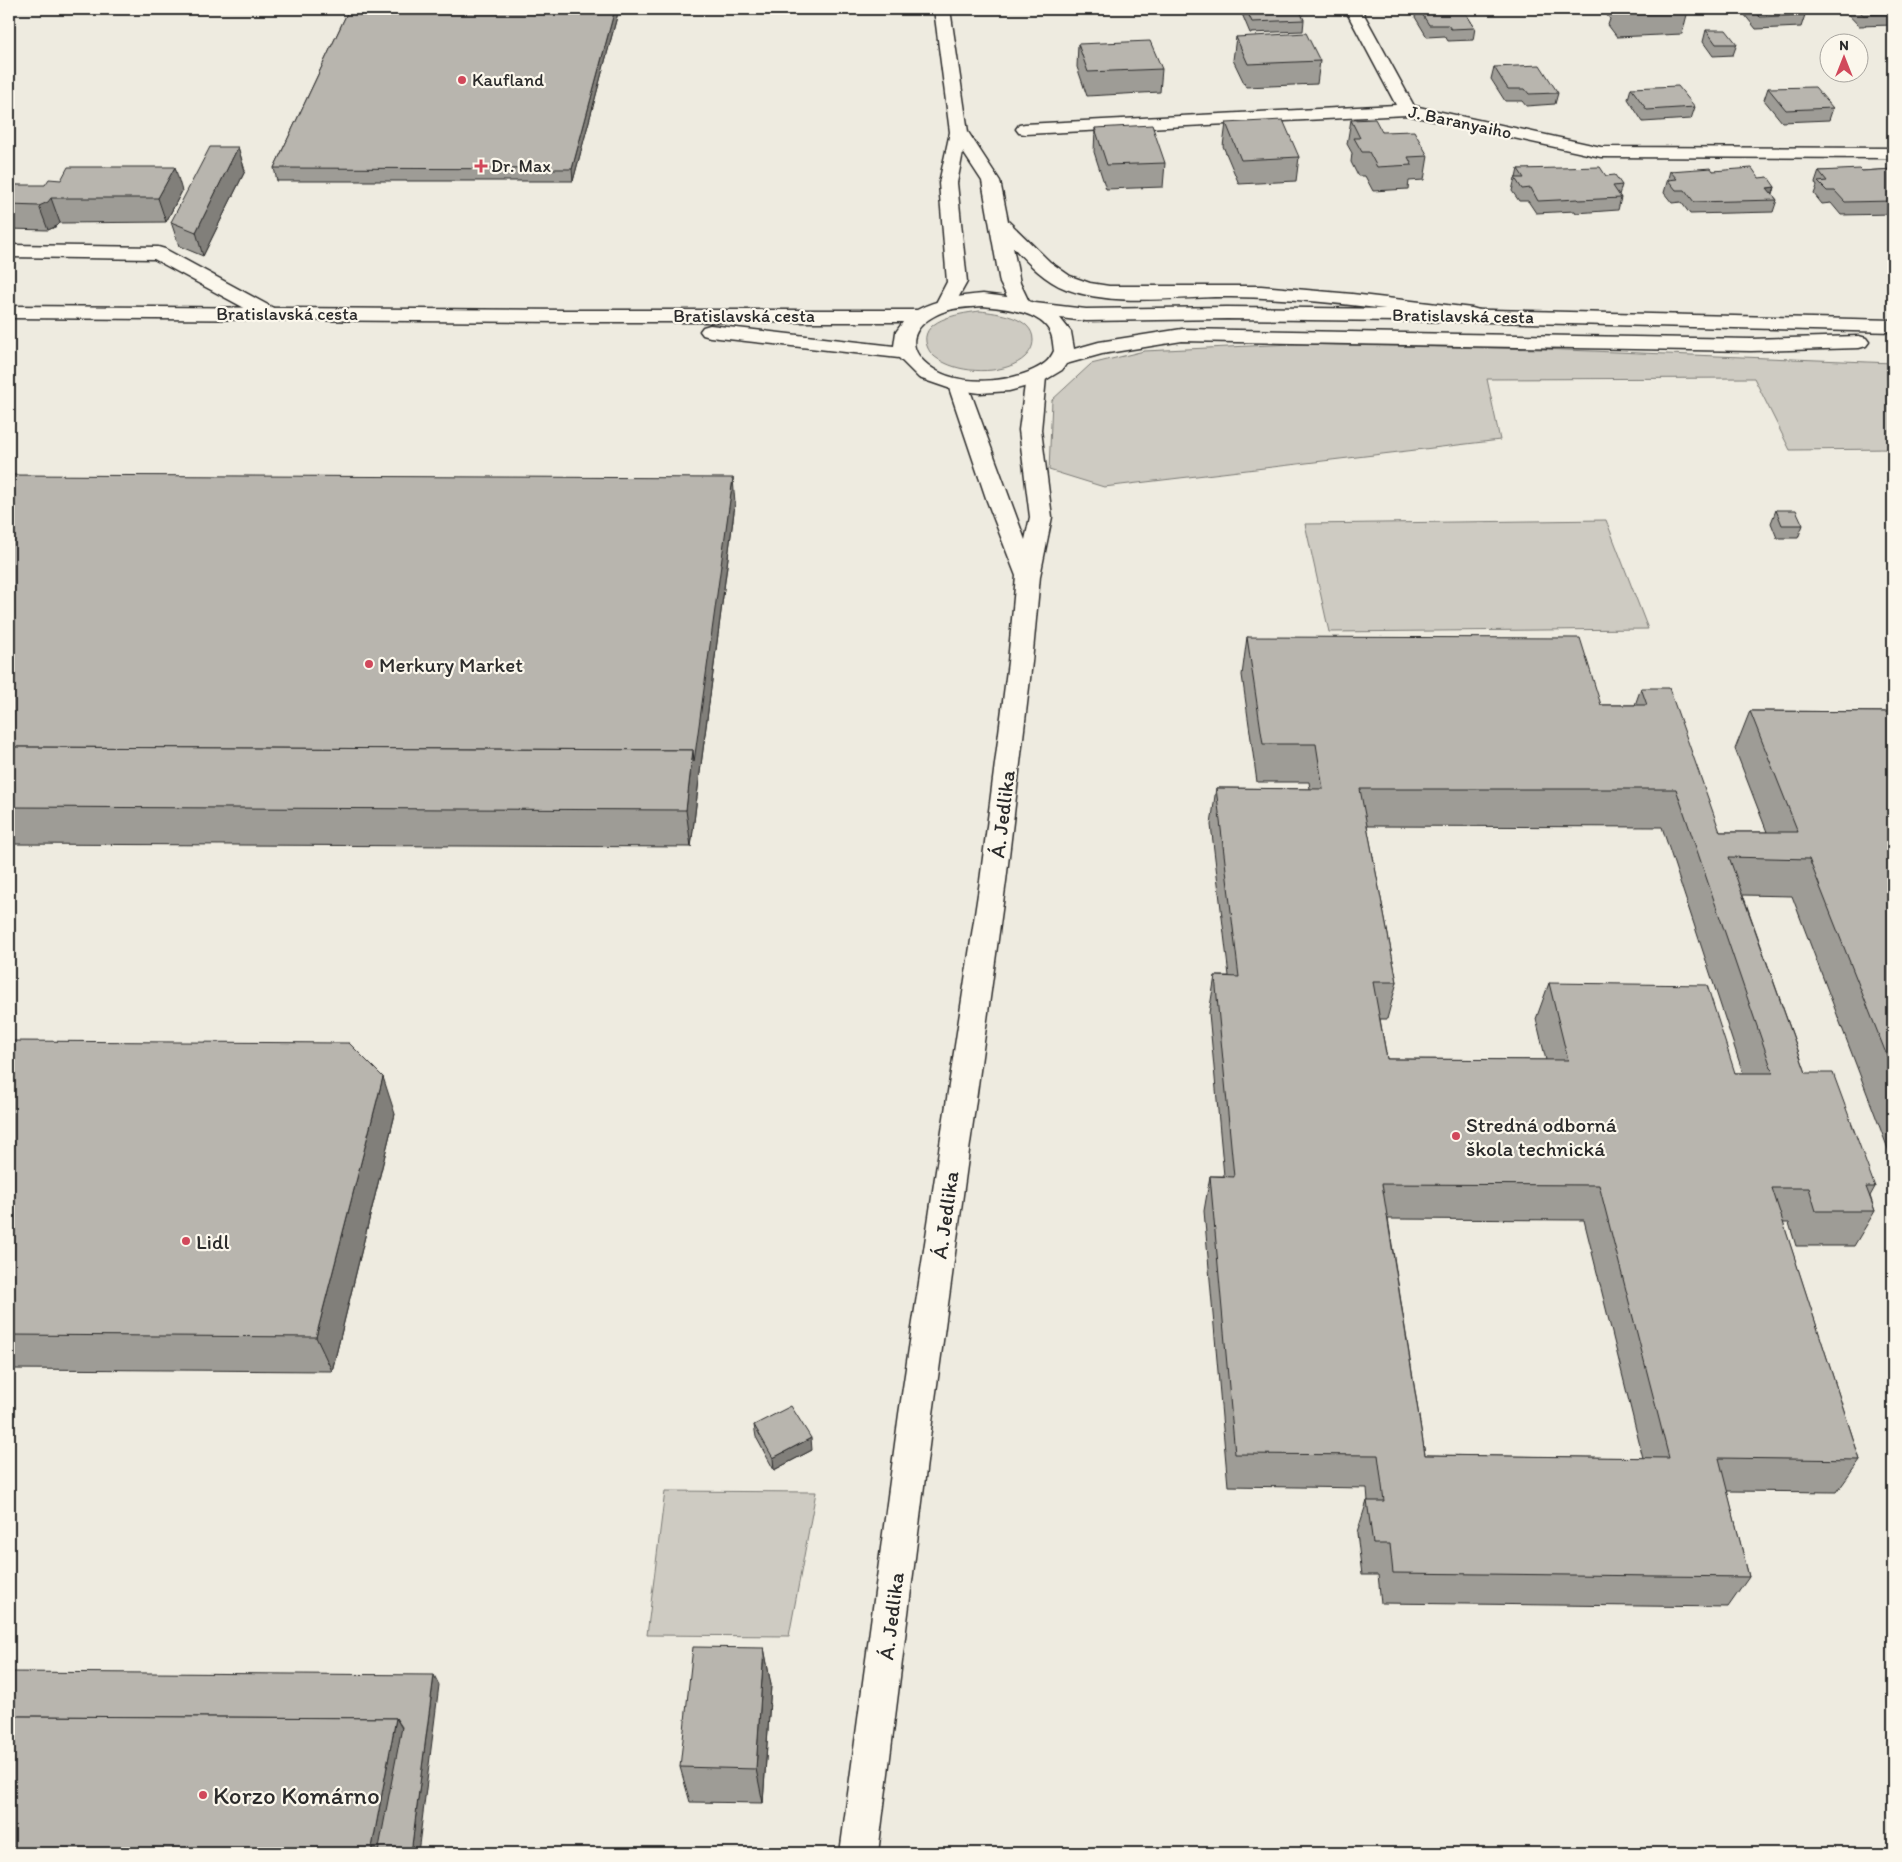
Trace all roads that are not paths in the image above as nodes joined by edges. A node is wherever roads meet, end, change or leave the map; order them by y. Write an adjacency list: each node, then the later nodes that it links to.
1 (942, 9): 5 (street)
2 (1353, 9): 3 (street)
3 (1407, 110): 4 (street, J. Baranyaiho); 6 (street, J. Baranyaiho)
4 (1025, 129)
5 (959, 132): 7 (street); 9 (street)
6 (1893, 153)
7 (1000, 224): 10 (street); 15 (street)
8 (9, 251): 12 (street)
9 (945, 305): 10 (street, Bratislavská cesta); 14 (street, Bratislavská cesta)
10 (1027, 307): 15 (street, Bratislavská cesta); 19 (street, Bratislavská cesta)
11 (9, 312): 12 (street, Bratislavská cesta)
12 (270, 314): 13 (street, Bratislavská cesta)
13 (566, 316): 14 (street, Bratislavská cesta); 18 (street, Bratislavská cesta)
14 (921, 316): 18 (street, Bratislavská cesta)
15 (1491, 316): 16 (street, Bratislavská cesta)
16 (1893, 326)
17 (1893, 341): 19 (street, Bratislavská cesta)
18 (905, 353): 21 (street, Bratislavská cesta)
19 (1059, 360): 20 (street, Bratislavská cesta)
20 (1036, 377): 21 (street, Bratislavská cesta); 22 (street, Á. Jedlika)
21 (958, 385): 22 (street, Á. Jedlika)
22 (1028, 576): 23 (street, Á. Jedlika)
23 (859, 1853)

